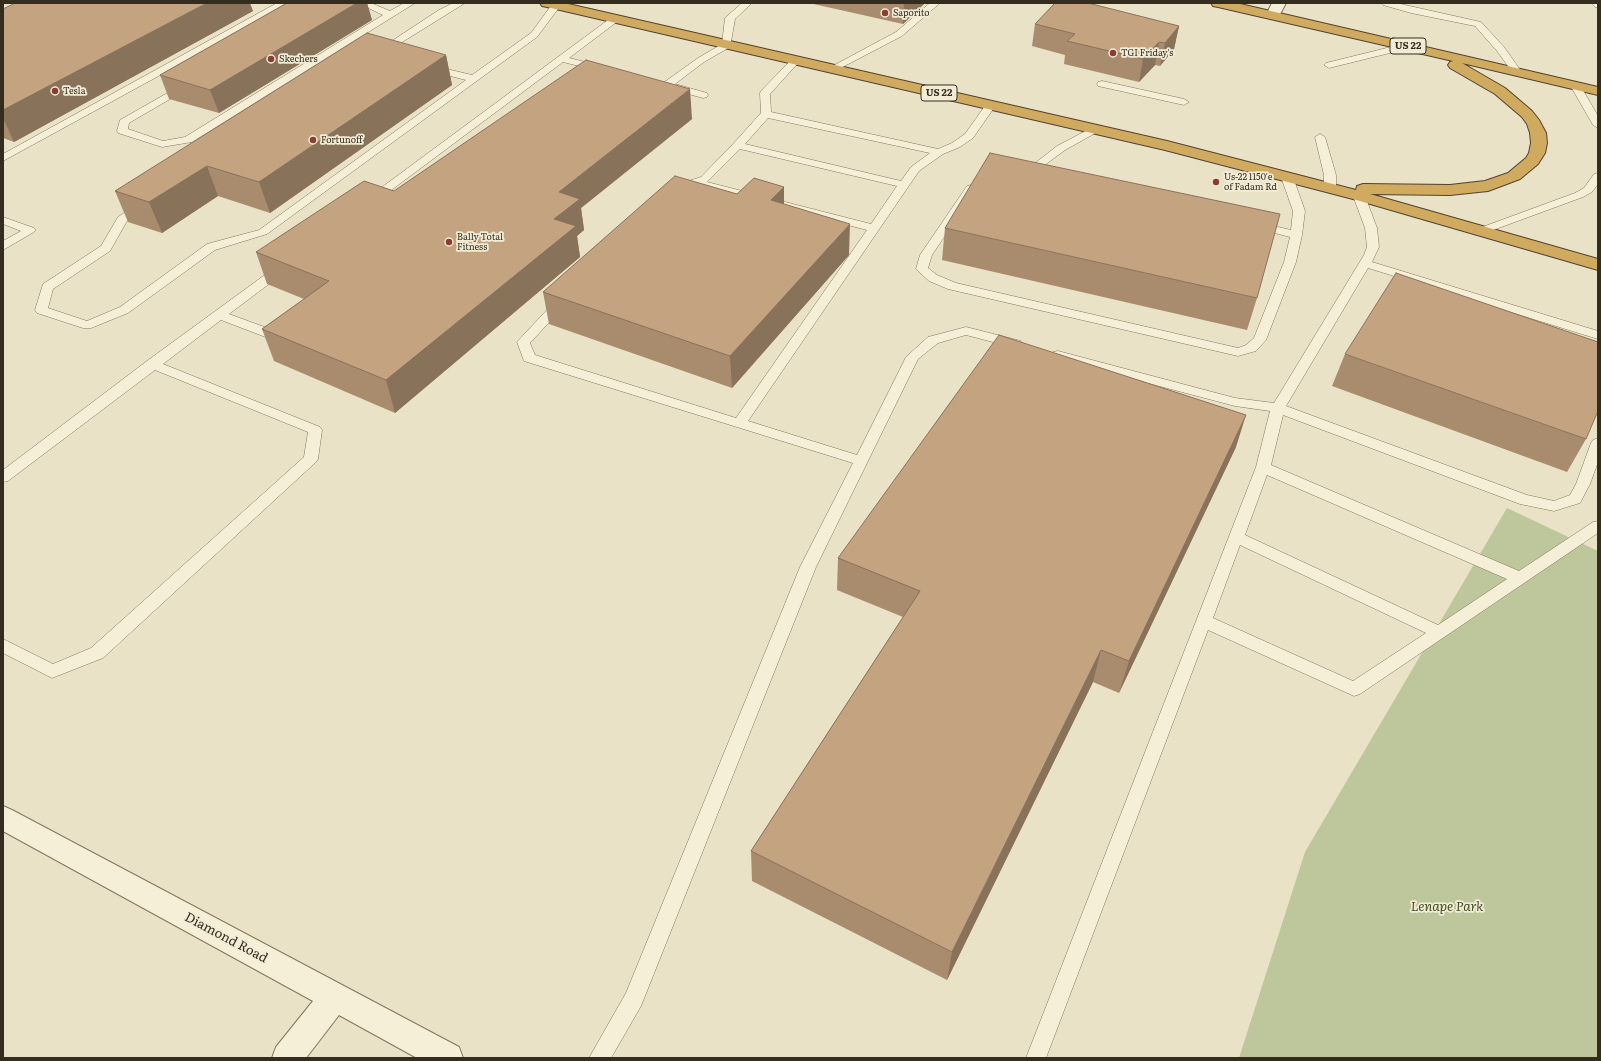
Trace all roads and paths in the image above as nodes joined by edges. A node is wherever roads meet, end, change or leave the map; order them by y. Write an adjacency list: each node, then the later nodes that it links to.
1 (282, 3): 39 (lane)
2 (352, 3): 13 (lane)
3 (410, 3): 13 (lane)
4 (460, 3): 17 (lane)
5 (747, 3): 15 (lane)
6 (934, 3): 22 (lane)
7 (1218, 3): 12 (highway, US 22)
8 (1386, 3): 24 (lane)
9 (1596, 3): 11 (lane)
10 (552, 4): 14 (highway, US 22); 25 (lane)
11 (1598, 5)
12 (1276, 9): 16 (highway, US 22)
13 (390, 15): 26 (lane)
14 (615, 19): 15 (highway, US 22); 18 (lane)
15 (728, 45): 19 (highway, US 22); 30 (lane)
16 (1413, 47): 21 (lane); 24 (highway, US 22); 48 (highway)
17 (392, 58)
18 (562, 59): 23 (lane); 53 (lane)
19 (796, 60): 22 (highway, US 22); 33 (lane)
20 (421, 65): 25 (lane)
21 (1329, 65)
22 (832, 69): 32 (highway, US 22)
23 (607, 70)
24 (1516, 71): 28 (highway, US 22)
25 (474, 79): 52 (lane)
26 (193, 81)
27 (1102, 84): 31 (lane)
28 (1575, 85): 29 (highway, US 22); 34 (lane)
29 (1598, 91)
30 (703, 95)
31 (1184, 102)
32 (991, 105): 35 (highway, US 22); 38 (lane)
33 (766, 114): 37 (lane); 38 (lane)
34 (1598, 125)
35 (1095, 129): 41 (lane); 44 (highway, US 22)
36 (1320, 137): 48 (lane)
37 (738, 146): 46 (lane); 47 (lane)
38 (939, 152): 47 (lane)
39 (3, 158)
40 (1016, 167): 41 (lane)
41 (1030, 170): 42 (lane)
42 (1046, 174)
43 (1598, 176): 50 (lane)
44 (1287, 177): 48 (highway, US 22); 58 (lane)
45 (976, 179): 58 (lane)
46 (695, 182): 49 (lane); 56 (lane)
47 (905, 185): 56 (lane)
48 (1330, 188): 51 (highway, US 22)
49 (670, 192)
50 (1593, 192): 57 (lane)
51 (1359, 196): 57 (highway, US 22); 61 (lane)
52 (155, 197)
53 (360, 209)
54 (3, 220): 59 (lane)
55 (1243, 222): 58 (lane)
56 (875, 228): 69 (lane)
57 (1482, 231): 62 (highway, US 22)
58 (1296, 235)
59 (3, 246)
60 (290, 262): 64 (lane)
61 (1366, 264): 65 (lane); 68 (lane)
62 (1598, 265)
63 (571, 291): 69 (lane)
64 (220, 315): 66 (lane); 67 (lane)
65 (1598, 335)
66 (282, 338)
67 (152, 364): 73 (lane); 79 (lane)
68 (1278, 408): 70 (lane); 71 (lane); 72 (lane)
69 (740, 424): 71 (lane)
70 (1598, 443)
71 (861, 461): 84 (lane)
72 (1263, 467): 75 (lane); 76 (lane)
73 (3, 476)
74 (1598, 526): 76 (lane)
75 (1236, 538): 77 (lane); 78 (lane)
76 (1520, 578): 78 (lane)
77 (1204, 621): 78 (lane); 85 (lane)
78 (1439, 632)
79 (3, 645)
80 (3, 818): 81 (street, Diamond Road)
81 (334, 997): 82 (street); 83 (street, Diamond Road)
82 (286, 1058)
83 (448, 1058)
84 (599, 1058)
85 (1036, 1058)

